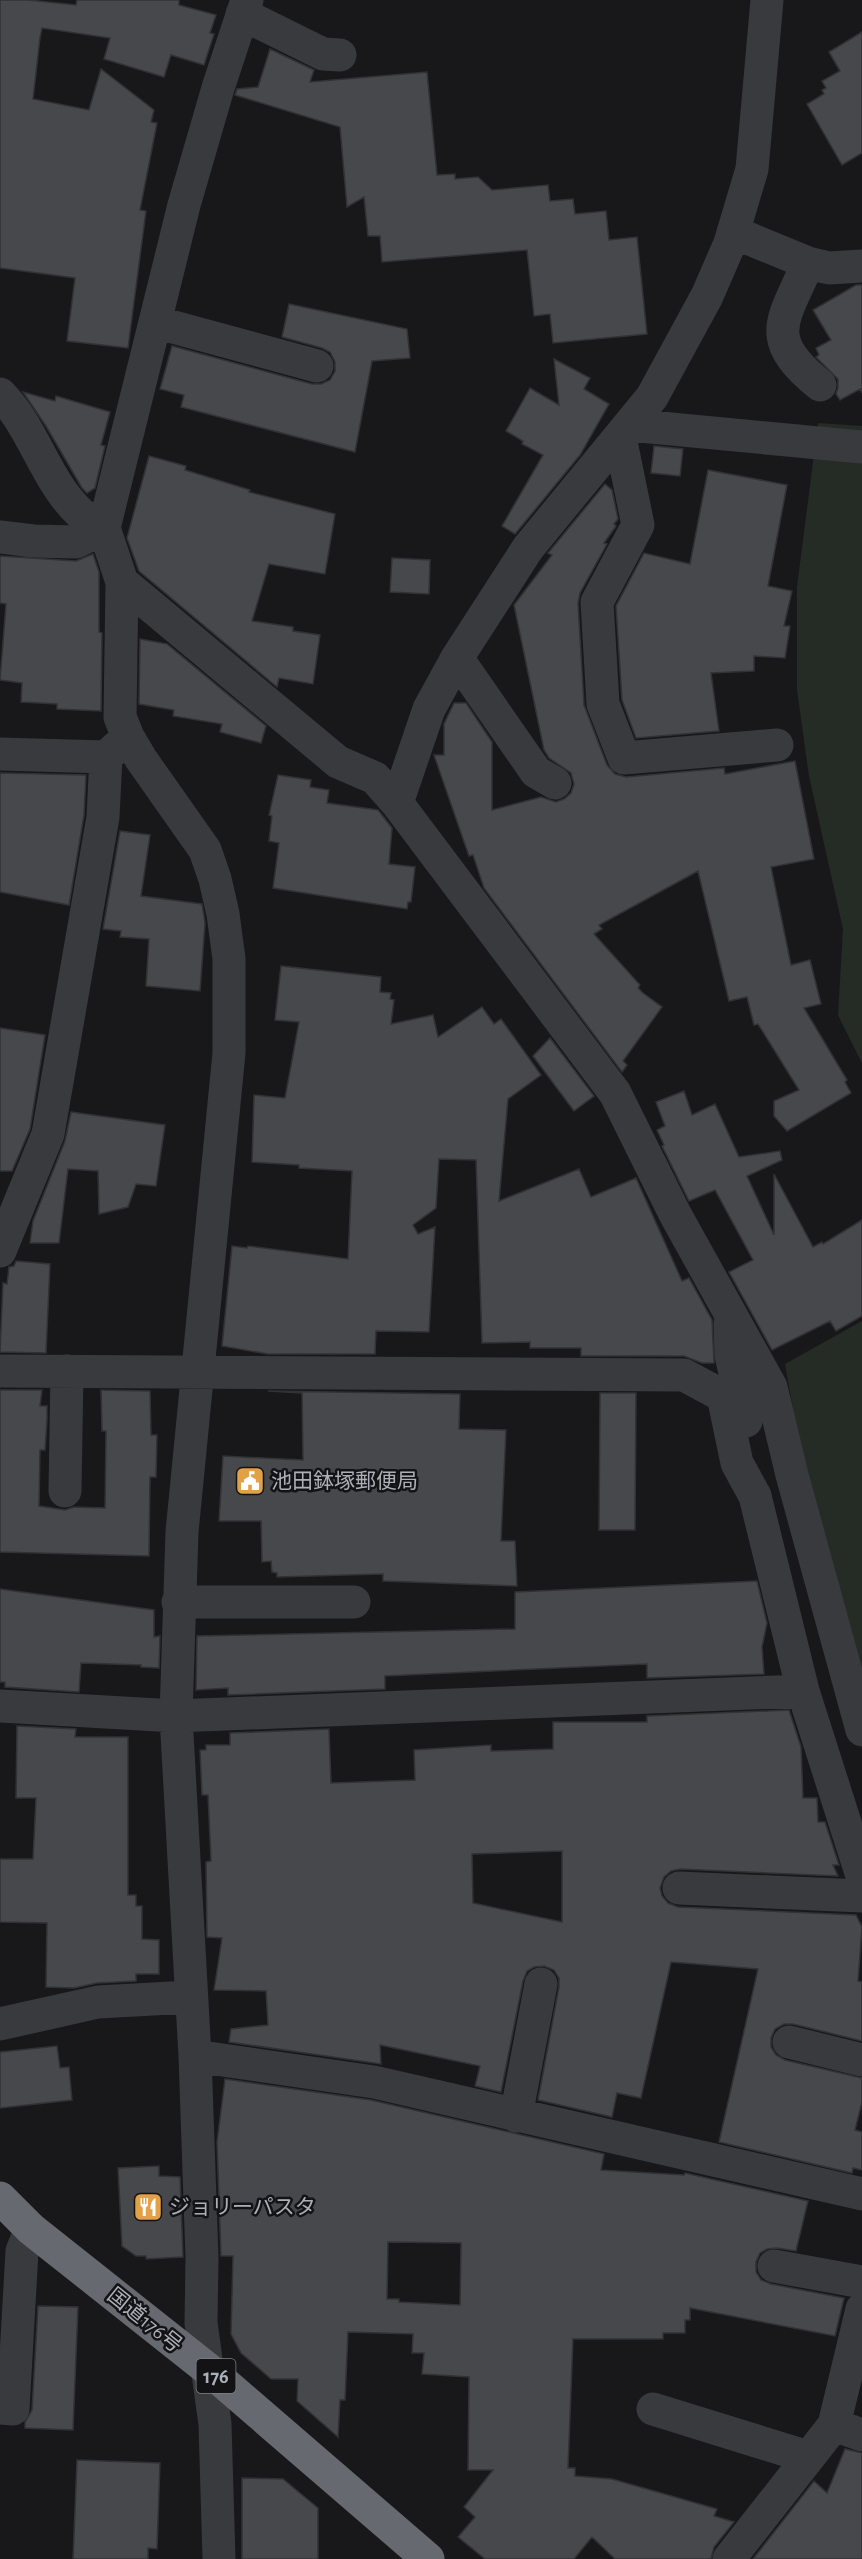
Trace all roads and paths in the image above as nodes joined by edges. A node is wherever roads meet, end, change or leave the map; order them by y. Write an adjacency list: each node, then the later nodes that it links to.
1 (767, 0): 4 (street)
2 (242, 4): 3 (street); 7 (street)
3 (340, 55)
4 (733, 231): 5 (street); 11 (street)
5 (808, 263): 6 (street); 9 (street)
6 (862, 266)
7 (155, 322): 8 (street); 13 (street)
8 (316, 366)
9 (820, 385)
10 (0, 394): 13 (street)
11 (624, 431): 12 (street); 16 (street); 17 (street)
12 (862, 447)
13 (104, 528): 14 (street); 15 (street)
14 (0, 537)
15 (122, 582): 18 (street); 21 (street)
16 (457, 658): 20 (street); 21 (street)
17 (777, 745)
18 (117, 747): 19 (street); 22 (street); 26 (street)
19 (0, 754)
20 (555, 783)
21 (397, 803): 23 (street)
22 (0, 1251)
23 (730, 1313): 28 (street); 34 (street)
24 (0, 1371): 25 (street)
25 (67, 1371): 26 (street); 27 (street)
26 (197, 1373): 28 (street); 29 (street)
27 (65, 1491)
28 (754, 1496): 31 (street)
29 (178, 1602): 30 (street); 33 (street)
30 (354, 1602)
31 (803, 1691): 33 (street); 35 (street)
32 (0, 1706): 33 (street)
33 (176, 1716): 39 (street)
34 (862, 1730)
35 (862, 1876)
36 (679, 1888): 37 (street)
37 (862, 1896)
38 (541, 1984): 44 (street)
39 (190, 1997): 40 (street); 42 (street)
40 (0, 2024)
41 (789, 2042): 43 (street)
42 (195, 2056): 44 (street); 51 (street)
43 (862, 2060)
44 (516, 2116): 45 (street)
45 (862, 2194)
46 (0, 2198): 47 (highway, 国道176号 / 176)
47 (31, 2229): 51 (highway, 国道176号 / 176); 52 (street)
48 (774, 2265): 49 (street)
49 (862, 2282)
50 (862, 2308): 54 (street)
51 (208, 2370): 56 (street); 57 (highway, 国道176号 / 176)
52 (0, 2408)
53 (653, 2409): 55 (street)
54 (848, 2430): 55 (street)
55 (808, 2457): 58 (street)
56 (219, 2559)
57 (428, 2559)
58 (729, 2559)

